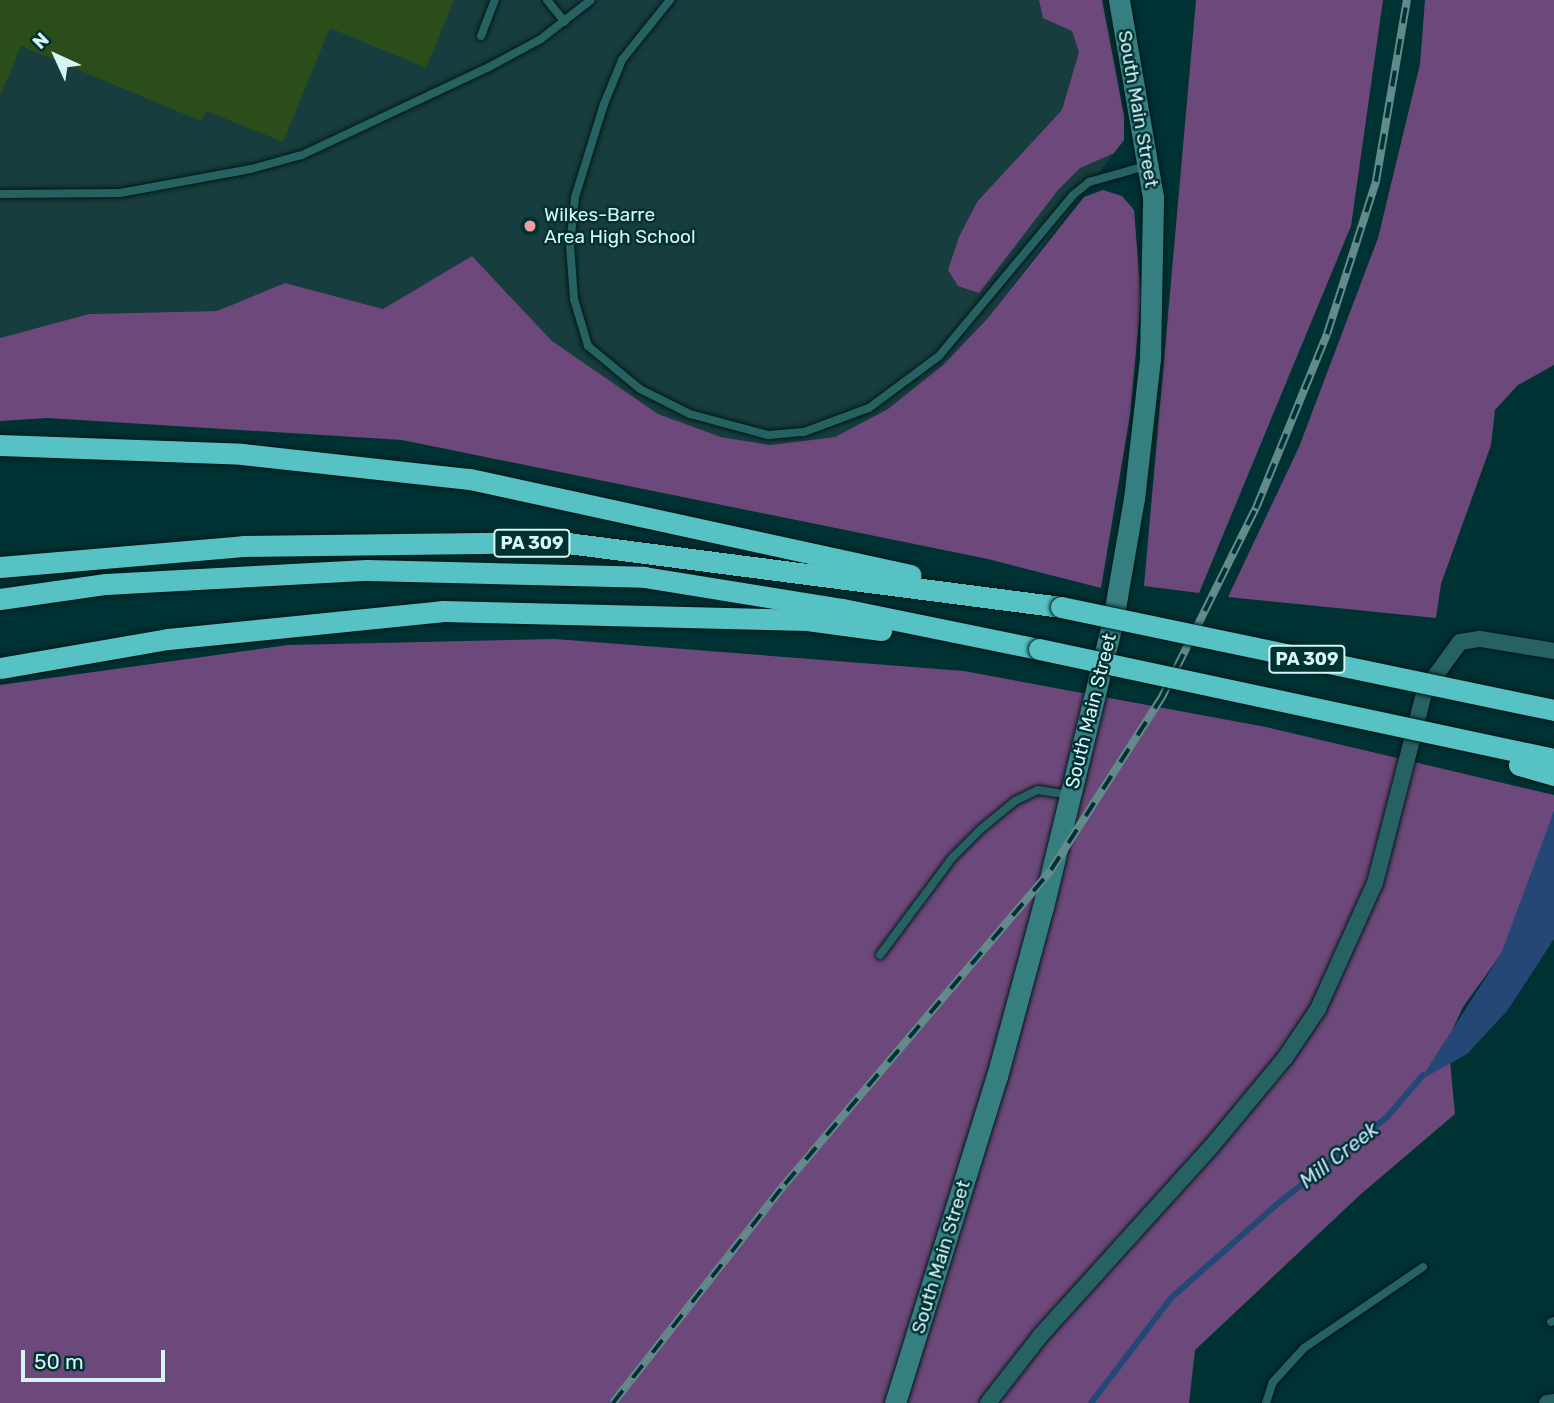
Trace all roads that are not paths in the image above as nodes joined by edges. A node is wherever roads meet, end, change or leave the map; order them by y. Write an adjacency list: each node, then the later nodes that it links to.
1 (495, 0): 7 (lane)
2 (547, 0): 6 (lane)
3 (591, 0): 6 (lane)
4 (670, 0): 8 (lane)
5 (1119, 0): 8 (main road, South Main Street)
6 (565, 22): 9 (lane)
7 (481, 36)
8 (1149, 165): 21 (main road, South Main Street)
9 (0, 194)
10 (0, 445): 13 (highway)
11 (0, 567): 13 (highway, PA 309)
12 (0, 599): 14 (highway, PA 309)
13 (1054, 605): 17 (highway, PA 309, bridge)
14 (1039, 649): 16 (highway); 18 (highway, PA 309, bridge)
15 (1554, 651): 26 (street)
16 (0, 668)
17 (1554, 710)
18 (1345, 717): 19 (highway, PA 309, bridge); 20 (highway, bridge)
19 (1554, 759)
20 (1554, 775)
21 (1069, 795): 22 (lane); 25 (main road, South Main Street)
22 (880, 955)
23 (1423, 1267): 27 (lane)
24 (1554, 1402): 28 (street)
25 (895, 1403)
26 (988, 1403)
27 (1266, 1403)
28 (1547, 1403)

